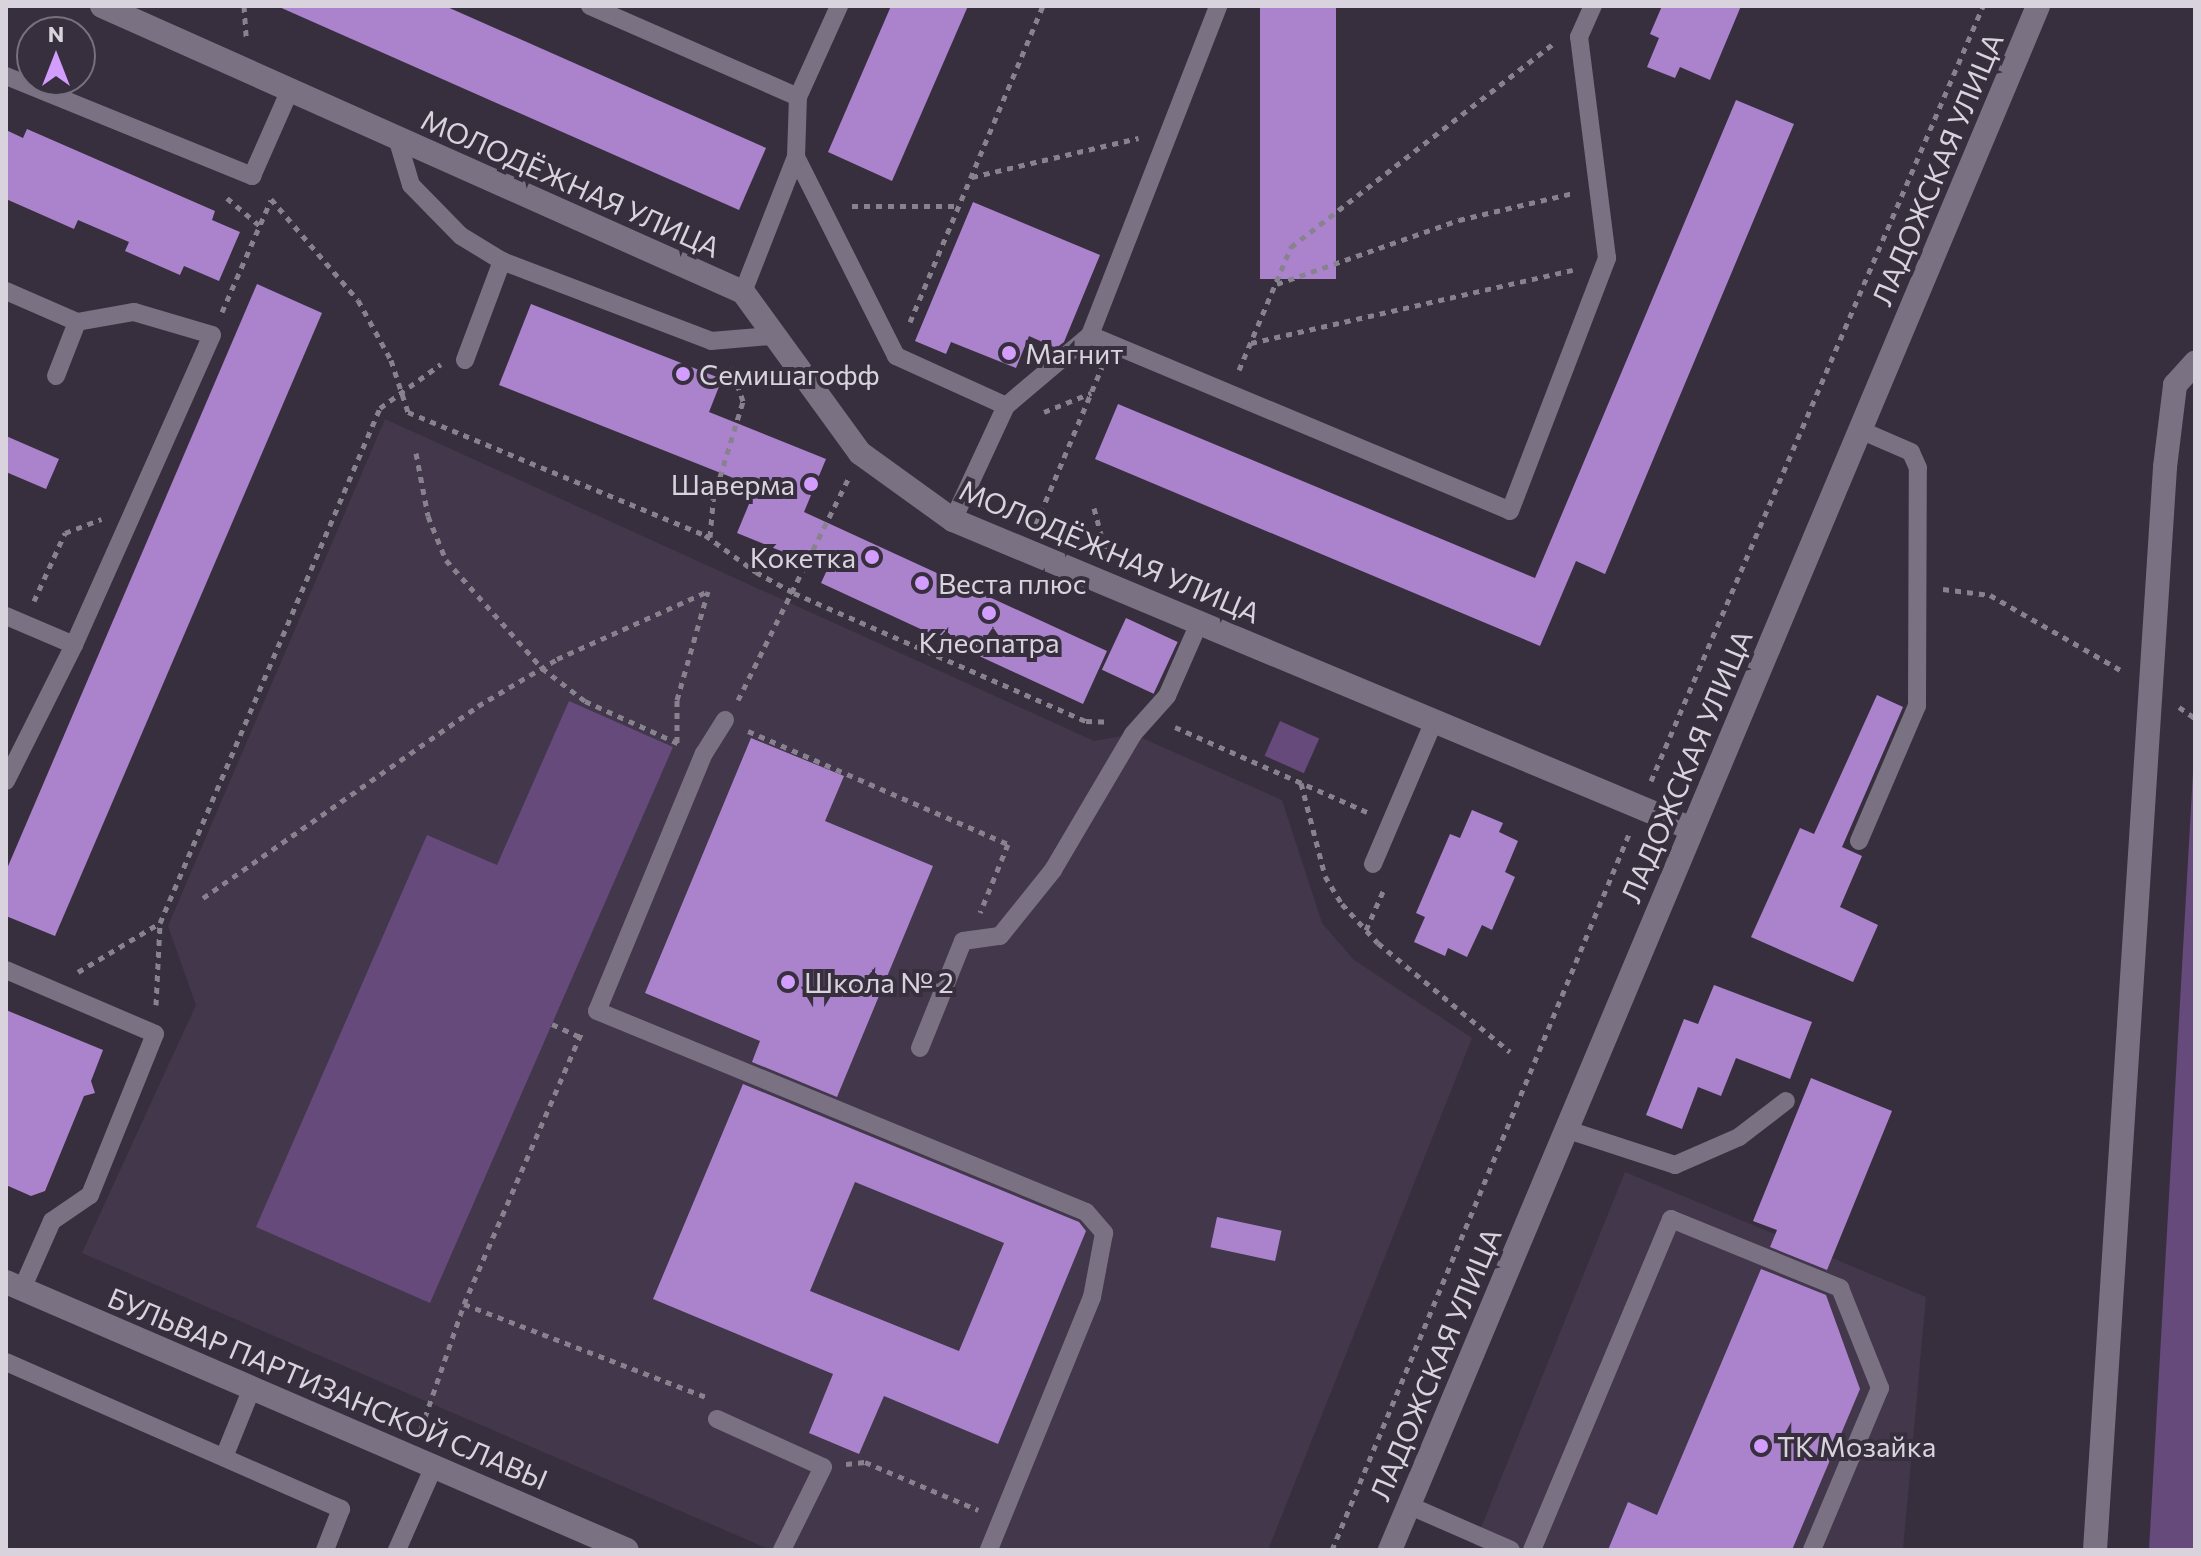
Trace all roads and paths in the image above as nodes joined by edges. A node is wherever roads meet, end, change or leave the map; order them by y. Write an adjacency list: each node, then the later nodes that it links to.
1 (102, 6): 8 (street, МОЛОДЁЖНАЯ УЛИЦА)
2 (590, 6): 12 (lane)
3 (839, 6): 12 (lane)
4 (1043, 6): 17 (path)
5 (1218, 6): 13 (lane)
6 (1593, 6): 18 (lane)
7 (2038, 6): 43 (street, ЛАДОЖСКАЯ УЛИЦА)
8 (146, 15): 11 (street, МОЛОДЁЖНАЯ УЛИЦА)
9 (1559, 39): 24 (path)
10 (6, 76): 16 (lane)
11 (290, 90): 14 (street, МОЛОДЁЖНАЯ УЛИЦА); 16 (lane)
12 (798, 97): 15 (lane)
13 (1169, 131): 17 (path); 29 (lane)
14 (397, 138): 22 (lane); 26 (street, МОЛОДЁЖНАЯ УЛИЦА)
15 (796, 157): 20 (lane); 26 (lane)
16 (252, 176): 19 (path)
17 (971, 177): 21 (path)
18 (1598, 187): 23 (lane); 24 (path)
19 (271, 199): 28 (path); 38 (path)
20 (820, 206): 21 (path); 34 (lane)
21 (959, 206): 34 (path)
22 (502, 261): 31 (lane); 35 (lane)
23 (1605, 263): 32 (path); 40 (lane)
24 (1276, 284): 32 (path)
25 (6, 291): 27 (lane)
26 (743, 292): 30 (street, МОЛОДЁЖНАЯ УЛИЦА)
27 (77, 322): 28 (lane); 37 (lane)
28 (212, 335): 46 (lane)
29 (1090, 335): 33 (lane); 41 (lane)
30 (771, 336): 31 (lane); 45 (street, МОЛОДЁЖНАЯ УЛИЦА)
31 (711, 341): 48 (path)
32 (1251, 343): 40 (path)
33 (1111, 344): 39 (path); 40 (lane)
34 (896, 356): 41 (lane)
35 (465, 360): 38 (path)
36 (2195, 363): 57 (street)
37 (56, 376)
38 (401, 390): 48 (path); 72 (path)
39 (1091, 393): 42 (path); 49 (path)
40 (1230, 393)
41 (1006, 406): 47 (lane)
42 (1032, 417)
43 (1860, 430): 50 (lane); 68 (street, ЛАДОЖСКАЯ УЛИЦА)
44 (416, 453): 56 (path)
45 (860, 453): 47 (street, МОЛОДЁЖНАЯ УЛИЦА); 51 (path)
46 (136, 506): 54 (path); 55 (lane)
47 (953, 520): 49 (street, МОЛОДЁЖНАЯ УЛИЦА)
48 (710, 538): 51 (path)
49 (1025, 550): 53 (street, МОЛОДЁЖНАЯ УЛИЦА)
50 (1916, 591): 57 (path); 69 (lane)
51 (794, 593): 59 (path); 61 (path)
52 (6, 616): 54 (lane)
53 (1199, 623): 60 (street, МОЛОДЁЖНАЯ УЛИЦА); 61 (lane)
54 (24, 624): 55 (lane)
55 (74, 645): 65 (lane)
56 (542, 668): 62 (path); 62 (path); 71 (path)
57 (2150, 687): 58 (path); 105 (street)
58 (2195, 718)
59 (725, 720): 64 (lane); 74 (path)
60 (1434, 721): 67 (lane); 68 (street, МОЛОДЁЖНАЯ УЛИЦА)
61 (1143, 723): 66 (path); 74 (lane)
62 (677, 743): 63 (path); 64 (path)
63 (675, 751)
64 (704, 753): 77 (lane)
65 (6, 781)
66 (1300, 782): 67 (path); 73 (path)
67 (1391, 822): 70 (lane)
68 (1692, 829): 84 (street, ЛАДОЖСКАЯ УЛИЦА)
69 (1859, 841)
70 (1373, 864): 73 (path)
71 (203, 898)
72 (160, 923): 76 (path); 79 (path)
73 (1366, 930): 82 (path)
74 (969, 941): 81 (lane)
75 (6, 970): 76 (lane)
76 (50, 989): 79 (lane)
77 (597, 1011): 80 (path); 95 (lane)
78 (552, 1024): 80 (path)
79 (155, 1034): 85 (lane)
80 (580, 1037): 86 (path)
81 (920, 1048)
82 (1510, 1052)
83 (1786, 1101): 84 (lane)
84 (1565, 1129): 94 (street, ЛАДОЖСКАЯ УЛИЦА)
85 (14, 1286): 88 (street, БУЛЬВАР ПАРТИЗАНСКОЙ СЛАВЫ)
86 (464, 1304): 89 (path); 91 (path)
87 (6, 1362): 90 (lane)
88 (252, 1388): 90 (lane); 91 (street, БУЛЬВАР ПАРТИЗАНСКОЙ СЛАВЫ)
89 (717, 1419): 93 (lane)
90 (224, 1457): 96 (lane)
91 (411, 1457): 92 (street, БУЛЬВАР ПАРТИЗАНСКОЙ СЛАВЫ)
92 (434, 1466): 97 (lane); 98 (street, БУЛЬВАР ПАРТИЗАНСКОЙ СЛАВЫ)
93 (823, 1467): 95 (path); 99 (lane)
94 (1408, 1505): 101 (street, ЛАДОЖСКАЯ УЛИЦА); 102 (lane)
95 (1001, 1520): 100 (lane)
96 (325, 1550)
97 (397, 1550)
98 (627, 1550)
99 (782, 1550)
100 (989, 1550)
101 (1390, 1550)
102 (1511, 1550)
103 (1532, 1550): 104 (lane)
104 (1812, 1550)
105 (2095, 1550)

